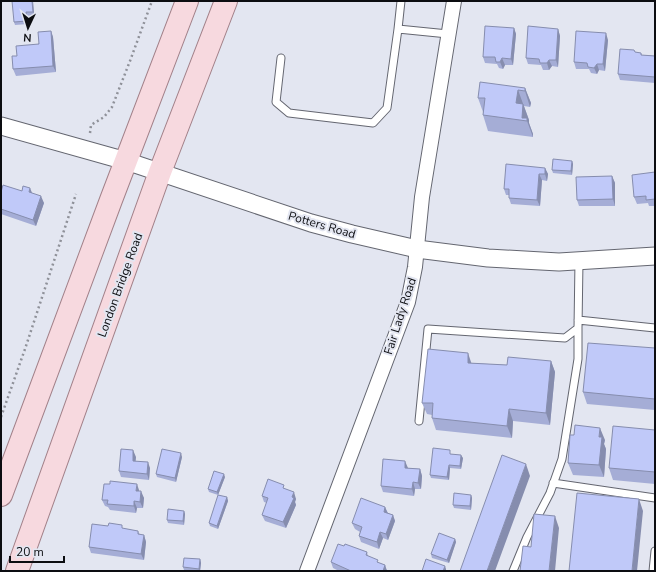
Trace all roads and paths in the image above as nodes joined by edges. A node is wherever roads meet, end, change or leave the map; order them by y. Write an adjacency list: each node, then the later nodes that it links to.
1 (152, 1): 10 (path)
2 (187, 1): 11 (main road)
3 (226, 1): 12 (main road, London Bridge Road)
4 (401, 1): 6 (lane)
5 (454, 1): 7 (street, Fair Lady Road)
6 (398, 29): 7 (lane); 8 (lane)
7 (448, 34): 14 (street, Fair Lady Road)
8 (281, 58)
9 (1, 126): 11 (street, Potters Road)
10 (90, 133)
11 (126, 161): 12 (street, Potters Road); 23 (main road)
12 (160, 172): 14 (street, Potters Road); 26 (main road, London Bridge Road)
13 (76, 194): 20 (path)
14 (417, 249): 16 (street, Potters Road); 27 (street, Fair Lady Road)
15 (655, 256): 16 (street, Potters Road)
16 (579, 261): 17 (lane)
17 (578, 320): 18 (lane); 19 (lane)
18 (578, 328): 21 (lane); 22 (lane)
19 (655, 328)
20 (1, 418)
21 (419, 421)
22 (553, 483): 24 (lane); 28 (lane)
23 (1, 495)
24 (655, 498)
25 (655, 551): 29 (lane)
26 (17, 571)
27 (307, 571)
28 (514, 571)
29 (653, 571)

